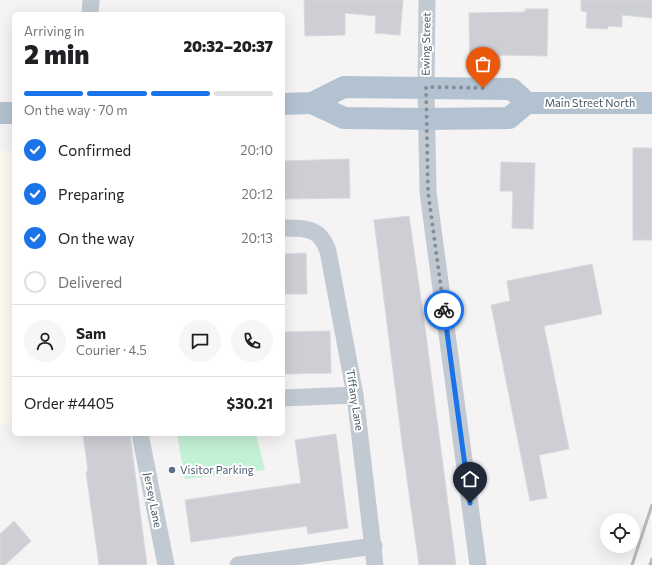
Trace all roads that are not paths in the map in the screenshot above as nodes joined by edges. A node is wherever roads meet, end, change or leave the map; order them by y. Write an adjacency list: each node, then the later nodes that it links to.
1 (91, 0): 3 (street)
2 (427, 0): 4 (street, Ewing Street)
3 (90, 12)
4 (426, 87): 5 (main road); 6 (main road); 11 (street, Ewing Street)
5 (312, 103): 8 (main road); 11 (main road)
6 (527, 103): 7 (main road, Main Street North); 11 (main road)
7 (652, 103)
8 (285, 104)
9 (0, 113): 10 (main road)
10 (12, 113)
11 (427, 119): 20 (street, Ewing Street)
12 (285, 228): 13 (street, Tiffany Lane)
13 (355, 394): 14 (street); 16 (street, Tiffany Lane)
14 (285, 398)
15 (140, 436): 17 (street, Jersey Lane)
16 (374, 546): 18 (street); 19 (street, Tiffany Lane)
17 (166, 565)
18 (238, 565)
19 (375, 565)
20 (478, 565)

